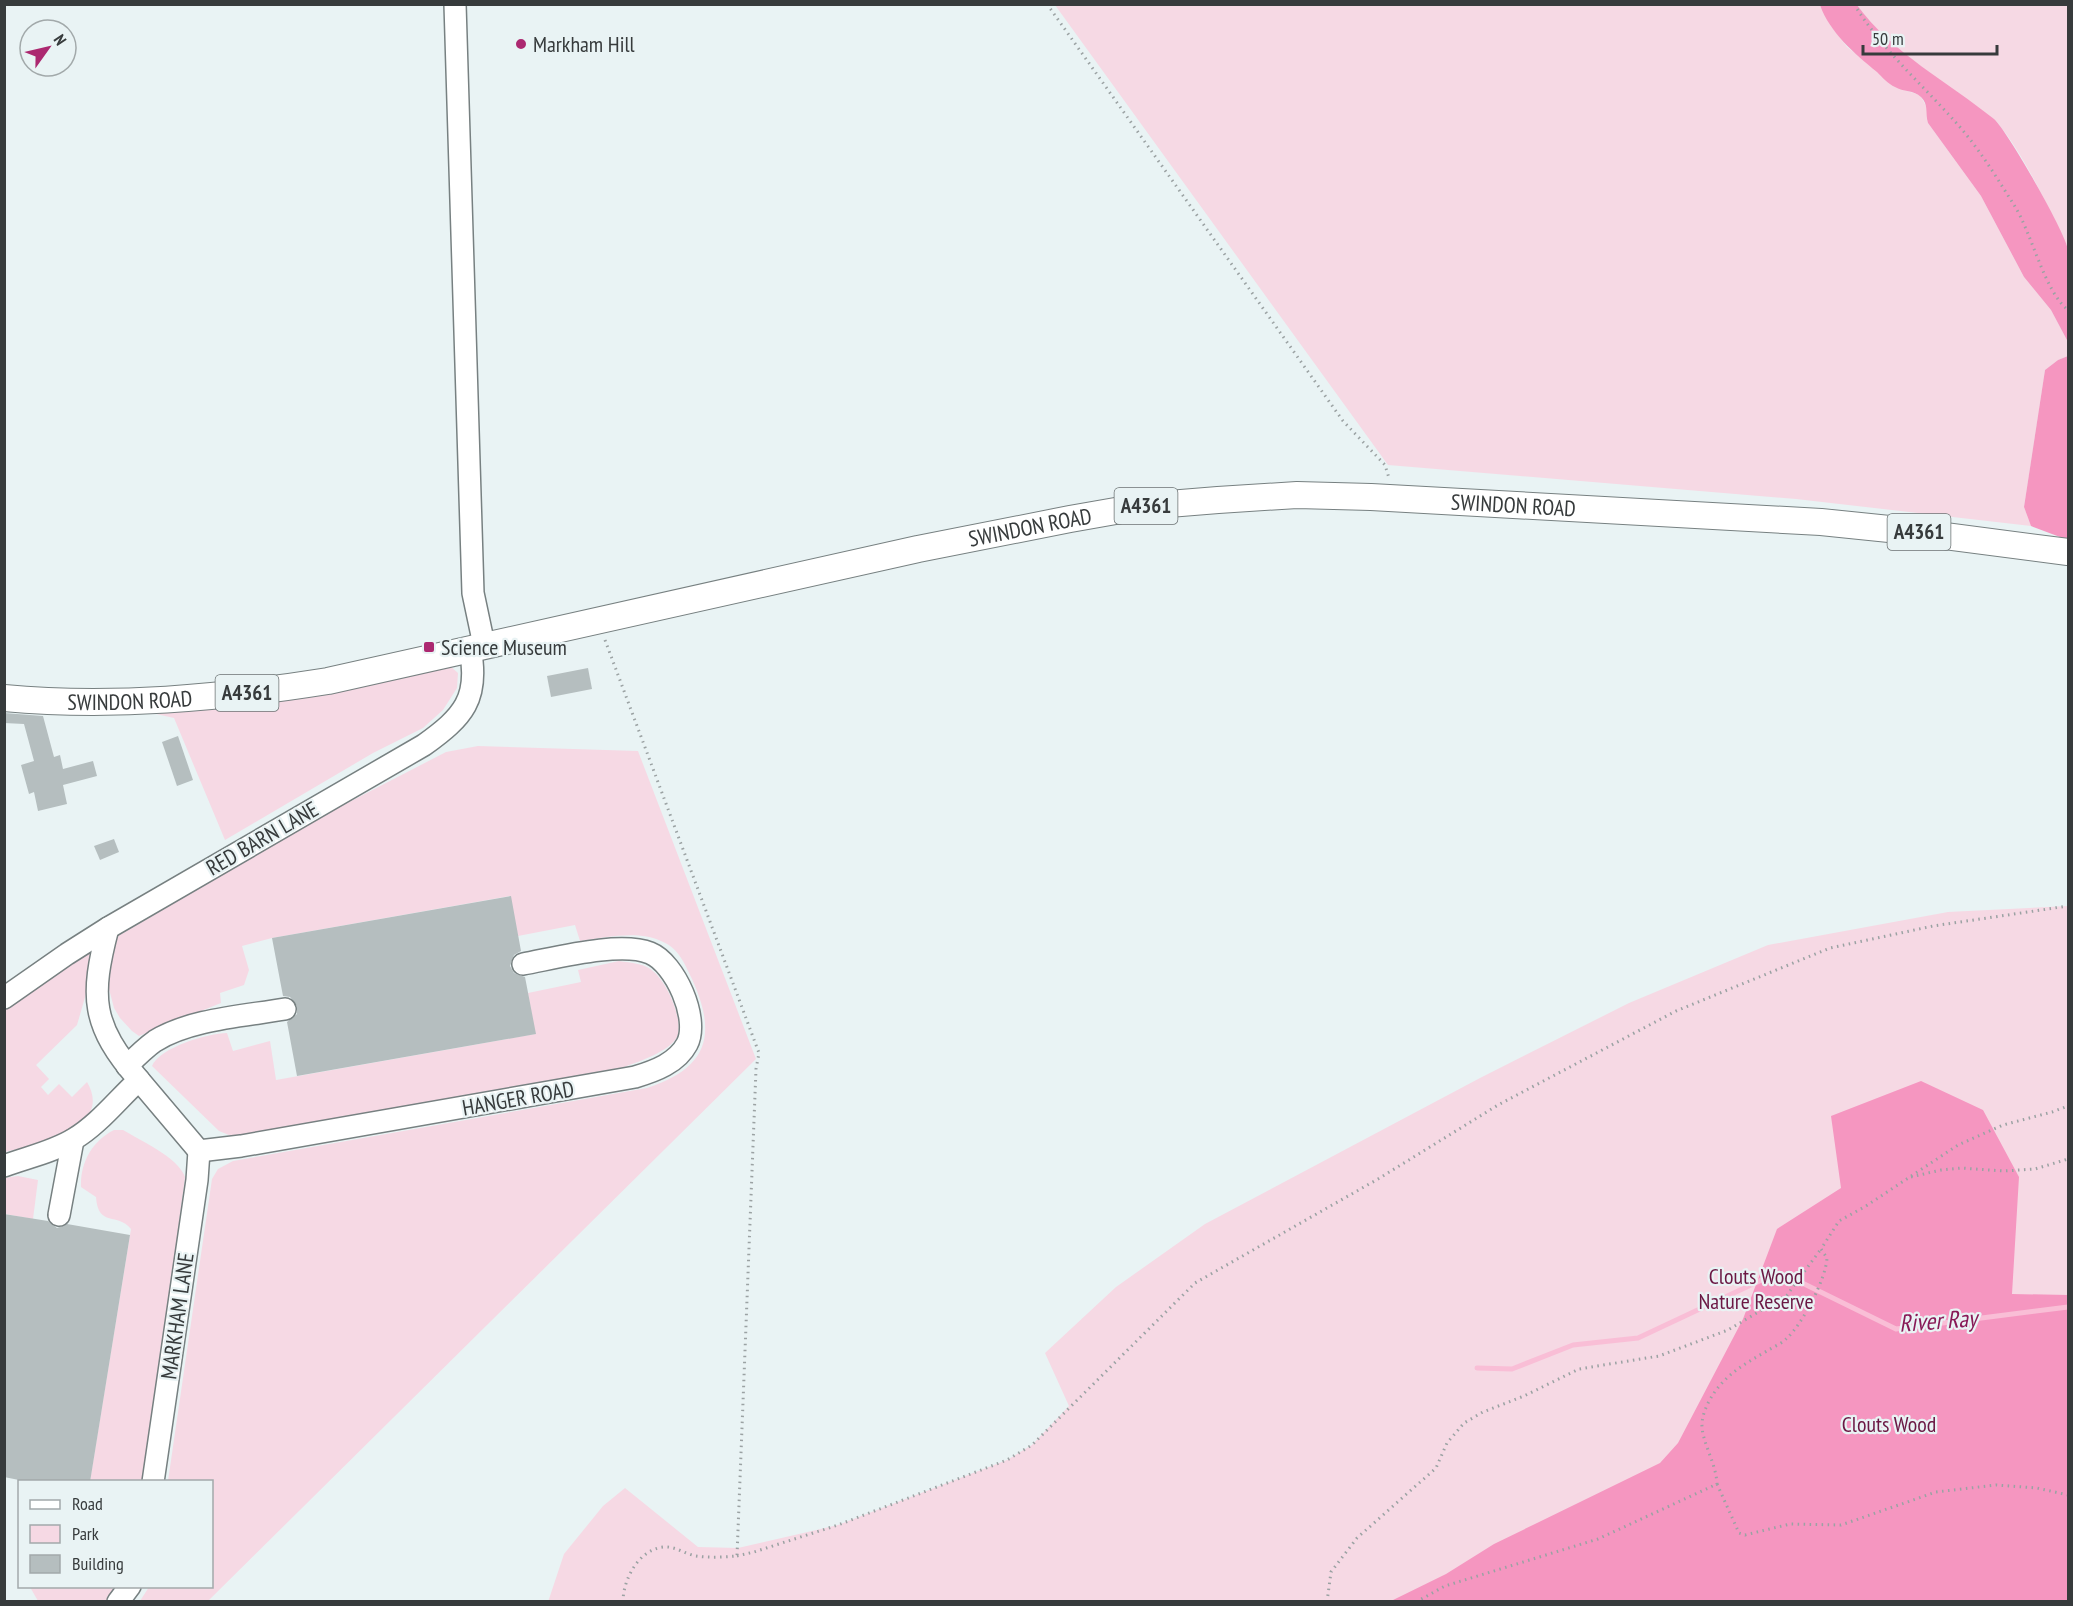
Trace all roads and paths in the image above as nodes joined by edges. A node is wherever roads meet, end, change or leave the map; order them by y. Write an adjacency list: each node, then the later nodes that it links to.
1 (455, 4): 8 (street, RED BARN LANE)
2 (1047, 4): 5 (path)
3 (1854, 4): 4 (path)
4 (2068, 310)
5 (1390, 498): 6 (main road, SWINDON ROAD / A4361); 8 (main road, SWINDON ROAD / A4361)
6 (2068, 552)
7 (603, 634): 27 (path)
8 (477, 647): 9 (main road, SWINDON ROAD / A4361); 11 (street, RED BARN LANE)
9 (4, 698)
10 (2068, 906): 27 (path)
11 (108, 928): 13 (street, RED BARN LANE); 15 (street)
12 (523, 964): 18 (street, HANGER ROAD)
13 (4, 998)
14 (285, 1009): 15 (street)
15 (133, 1073): 17 (street); 18 (street)
16 (2068, 1106): 21 (path)
17 (73, 1140): 20 (street); 22 (street)
18 (199, 1151): 24 (street, MARKHAM LANE)
19 (2068, 1159): 21 (path)
20 (4, 1166)
21 (1908, 1178): 23 (path)
22 (59, 1215)
23 (1821, 1249): 25 (path); 29 (path)
24 (153, 1480)
25 (1717, 1484): 26 (path); 30 (path)
26 (2068, 1495)
27 (738, 1556): 28 (path)
28 (623, 1602)
29 (1327, 1602)
30 (1416, 1602)

